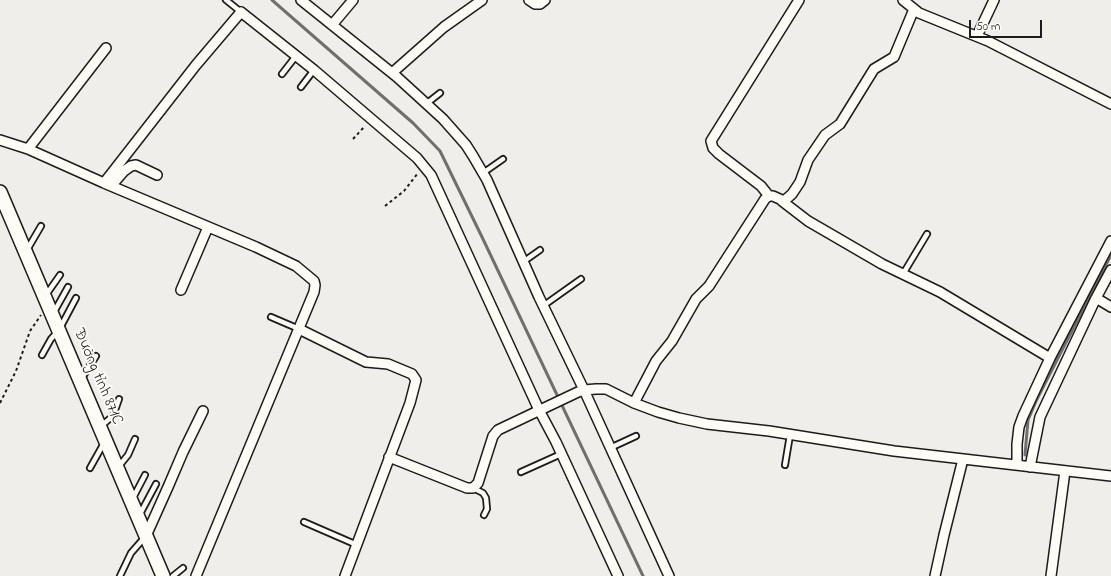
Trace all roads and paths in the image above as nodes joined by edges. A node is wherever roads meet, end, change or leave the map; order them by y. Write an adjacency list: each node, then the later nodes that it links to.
1 (226, 0): 11 (lane)
2 (301, 0): 12 (street)
3 (353, 0): 12 (street)
4 (482, 0): 17 (street)
5 (528, 0): 6 (street)
6 (545, 0)
7 (799, 0): 33 (street)
8 (994, 0): 13 (street)
9 (905, 1): 10 (street)
10 (914, 10): 13 (street); 34 (street)
11 (241, 12): 15 (street); 31 (street)
12 (332, 25): 17 (street)
13 (977, 36): 22 (street)
14 (106, 48): 26 (street)
15 (296, 56): 16 (street); 18 (lane)
16 (314, 70): 19 (lane); 23 (street)
17 (392, 73): 21 (street)
18 (282, 74)
19 (301, 87)
20 (440, 94): 21 (lane)
21 (426, 104): 29 (street)
22 (1111, 104)
23 (371, 119): 24 (path); 28 (street)
24 (353, 139)
25 (0, 140): 26 (street)
26 (28, 149): 31 (street)
27 (503, 160): 29 (lane)
28 (424, 166): 35 (path); 65 (street)
29 (483, 173): 42 (street)
30 (157, 175): 31 (street)
31 (107, 184): 37 (street)
32 (0, 192): 41 (main road, Đường tỉnh 871C)
33 (769, 196): 34 (street); 64 (street)
34 (782, 201): 44 (street)
35 (385, 206)
36 (41, 226): 41 (lane)
37 (208, 227): 48 (street); 55 (street)
38 (927, 234): 44 (lane)
39 (1111, 241): 59 (street)
40 (540, 250): 42 (lane)
41 (26, 252): 51 (main road, Đường tỉnh 871C)
42 (523, 262): 52 (street)
43 (1111, 270): 50 (street)
44 (903, 274): 59 (street)
45 (60, 275): 51 (lane)
46 (581, 279): 52 (lane)
47 (68, 287): 51 (lane)
48 (181, 290)
49 (76, 298): 56 (lane)
50 (1096, 298): 53 (street); 78 (street)
51 (48, 305): 56 (main road, Đường tỉnh 871C); 63 (path)
52 (543, 306): 61 (street)
53 (1111, 307)
54 (271, 317): 55 (lane)
55 (299, 329): 74 (street); 97 (street)
56 (59, 330): 57 (lane); 60 (main road, Đường tỉnh 871C)
57 (42, 355)
58 (96, 356): 60 (lane)
59 (1050, 358): 77 (street)
60 (81, 381): 67 (main road, Đường tỉnh 871C)
61 (581, 391): 64 (street); 65 (street); 72 (street)
62 (119, 399): 67 (lane)
63 (0, 403)
64 (634, 403): 68 (street)
65 (541, 409): 73 (street); 86 (street)
66 (203, 411): 91 (street)
67 (100, 427): 71 (main road, Đường tỉnh 871C)
68 (790, 435): 75 (street); 76 (lane)
69 (636, 436): 72 (lane)
70 (135, 439): 80 (lane)
71 (105, 440): 79 (lane); 80 (main road, Đường tỉnh 871C)
72 (610, 448): 100 (street)
73 (561, 454): 82 (lane); 99 (street)
74 (389, 457): 86 (street); 92 (street)
75 (964, 459): 77 (street); 101 (street)
76 (784, 465)
77 (1017, 465): 78 (street)
78 (1030, 467): 81 (street)
79 (90, 468)
80 (117, 468): 87 (main road, Đường tỉnh 871C)
81 (1065, 471): 84 (street); 102 (street)
82 (521, 472)
83 (146, 475): 87 (lane)
84 (1111, 476)
85 (156, 484): 89 (lane)
86 (473, 488): 88 (lane)
87 (131, 501): 89 (main road, Đường tỉnh 871C)
88 (484, 515)
89 (138, 518): 91 (main road, Đường tỉnh 871C)
90 (304, 522): 92 (lane)
91 (146, 536): 94 (lane); 95 (main road, Đường tỉnh 871C)
92 (357, 545): 98 (street)
93 (183, 568): 96 (lane)
94 (120, 576)
95 (163, 576)
96 (173, 576)
97 (196, 576)
98 (345, 576)
99 (618, 576)
100 (669, 576)
101 (935, 576)
102 (1051, 576)

